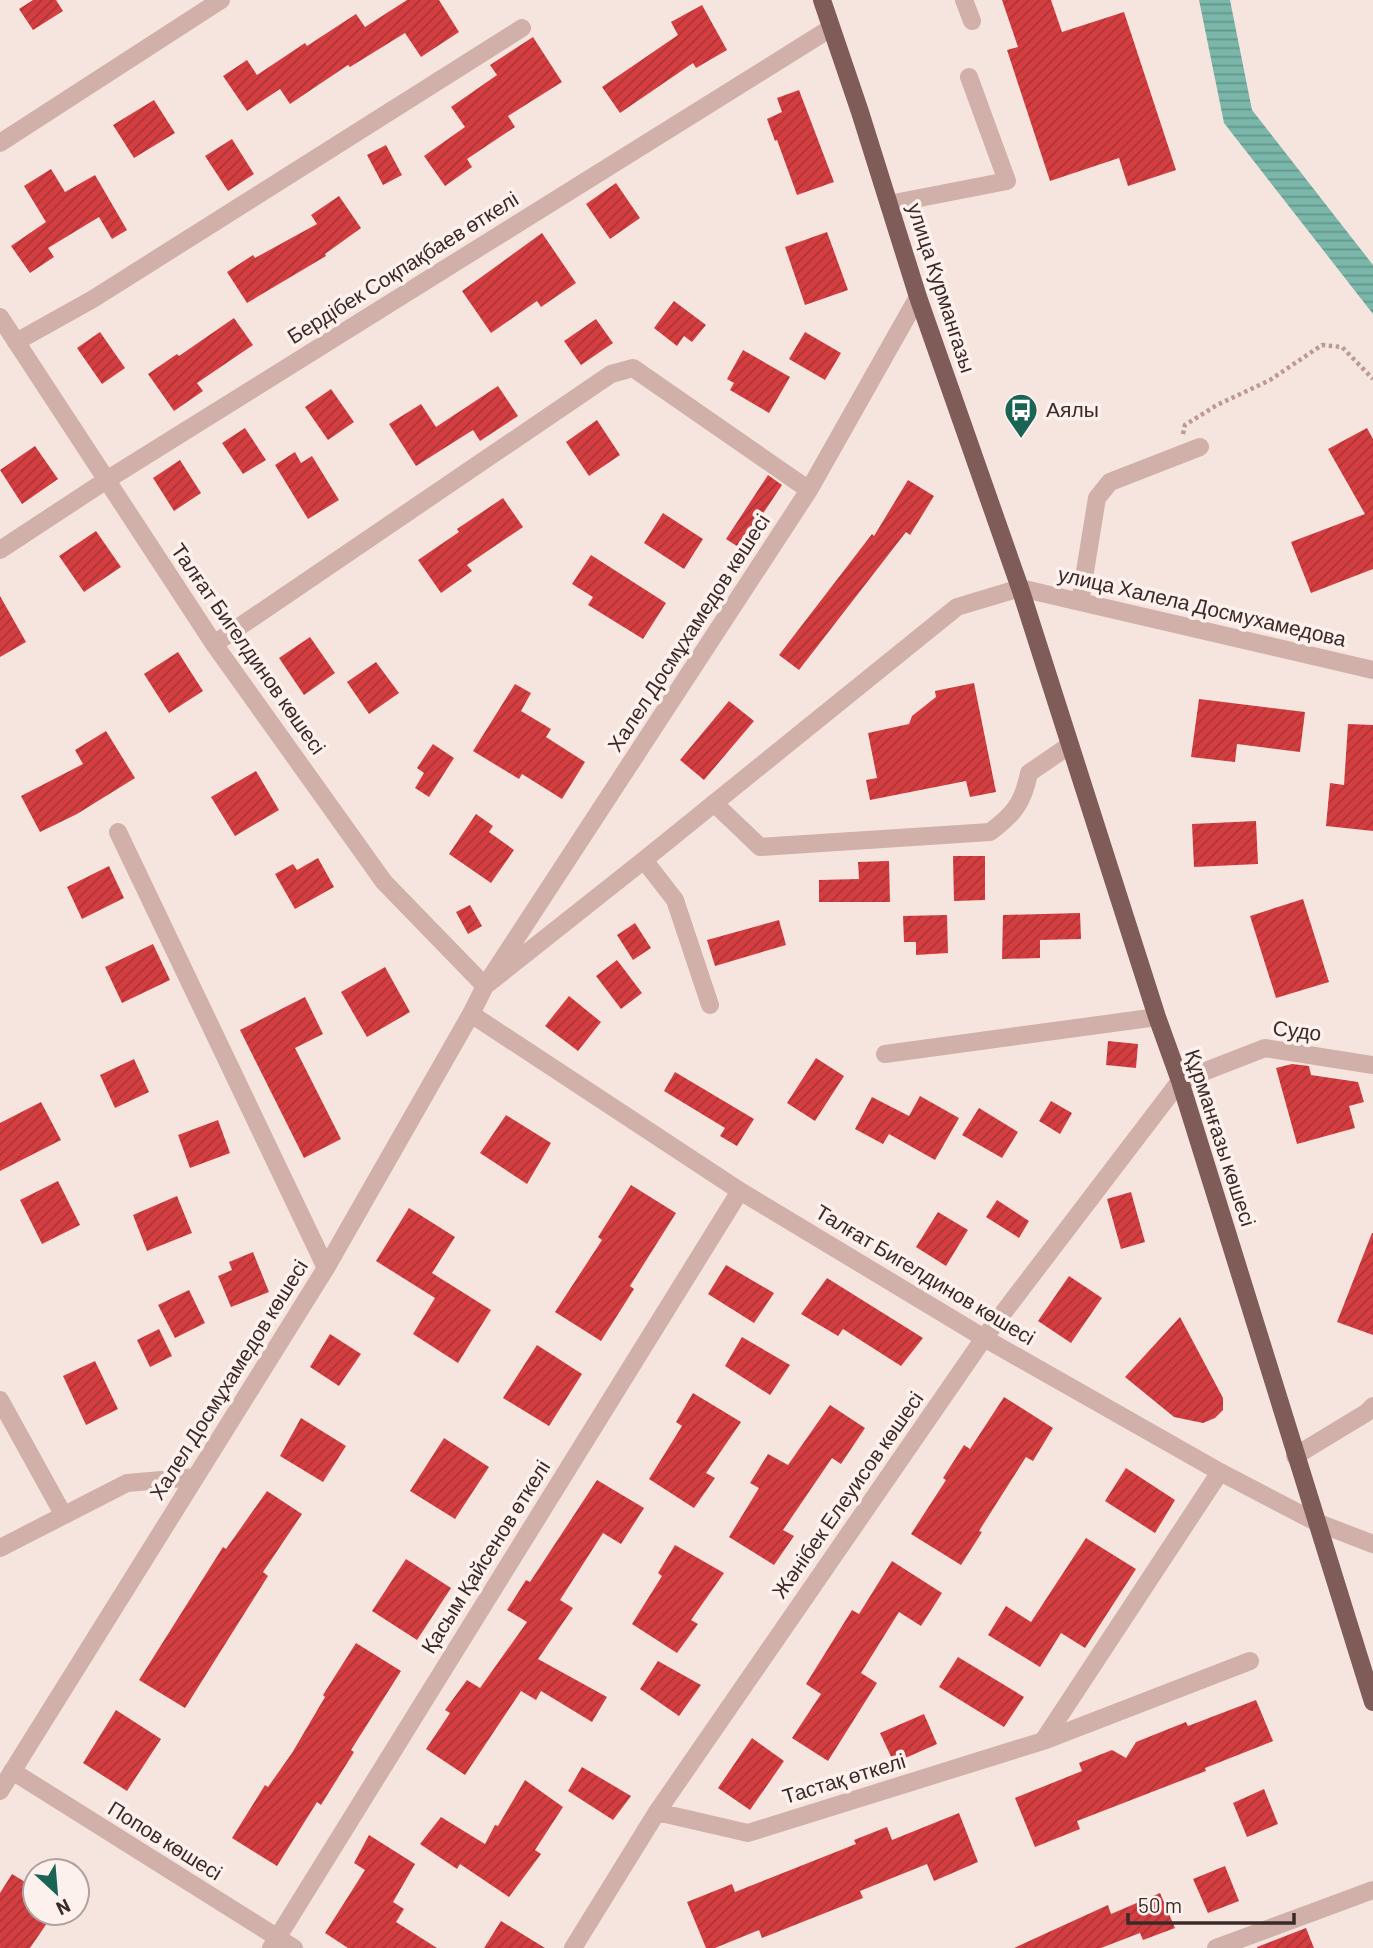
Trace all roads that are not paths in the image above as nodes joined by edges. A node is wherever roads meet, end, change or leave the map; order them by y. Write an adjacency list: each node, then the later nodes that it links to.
1 (221, 0): 8 (street)
2 (822, 0): 6 (main road, улица Курмангазы)
3 (964, 0): 4 (street)
4 (972, 21)
5 (522, 28): 12 (street)
6 (831, 28): 9 (main road, улица Курмангазы); 14 (street, Бердібек Соқпақбаев өткелі)
7 (969, 77): 9 (street)
8 (0, 143)
9 (889, 205): 10 (main road, улица Курмангазы)
10 (918, 298): 15 (street, Халел Досмұхамедов көшесі); 17 (main road, улица Курмангазы)
11 (0, 317): 12 (street, Талғат Бигелдинов көшесі)
12 (16, 342): 14 (street, Талғат Бигелдинов көшесі)
13 (1200, 447): 18 (street)
14 (105, 481): 16 (street, Бердібек Соқпақбаев өткелі); 19 (street, Талғат Бигелдинов көшесі)
15 (809, 491): 19 (street); 25 (street, Халел Досмұхамедов көшесі)
16 (0, 550)
17 (1020, 588): 18 (street, улица Халела Досмухамедова); 21 (main road, Құрманғазы көшесі); 22 (street, Халел Досмұхамедов көшесі)
18 (1080, 602): 20 (street, улица Халела Досмухамедова)
19 (214, 644): 25 (street, Талғат Бигелдинов көшесі)
20 (1373, 670)
21 (1070, 745): 22 (street); 28 (main road, Құрманғазы көшесі)
22 (714, 803): 24 (street, Халел Досмұхамедов көшесі)
23 (118, 832): 33 (street)
24 (644, 860): 25 (street, Халел Досмұхамедов көшесі); 26 (street)
25 (485, 986): 27 (street, Халел Досмұхамедов көшесі)
26 (710, 1005)
27 (471, 1014): 32 (street, Талғат Бигелдинов көшесі); 33 (street, Халел Досмұхамедов көшесі)
28 (1157, 1017): 29 (street); 31 (main road, Құрманғазы көшесі)
29 (886, 1054)
30 (1373, 1065): 31 (street, Судо)
31 (1180, 1081): 34 (street, Жәнібек Елеуисов көшесі); 37 (main road, Құрманғазы көшесі)
32 (740, 1191): 34 (street, Талғат Бигелдинов көшесі); 51 (street, Қасым Қайсенов өткелі)
33 (326, 1268): 39 (street, Халел Досмұхамедов көшесі)
34 (984, 1338): 38 (street, Талғат Бигелдинов көшесі); 49 (street, Жәнібек Елеуисов көшесі)
35 (0, 1400): 40 (street)
36 (1373, 1406): 37 (street)
37 (1295, 1456): 41 (main road, Құрманғазы көшесі)
38 (1220, 1472): 41 (street, Талғат Бигелдинов көшесі); 46 (street)
39 (196, 1477): 40 (street); 47 (street, Халел Досмұхамедов көшесі)
40 (63, 1514): 43 (street)
41 (1316, 1522): 42 (street, Талғат Бигелдинов көшесі); 45 (main road, Құрманғазы көшесі)
42 (1373, 1544)
43 (0, 1548)
44 (1250, 1661): 46 (street, Тастақ өткелі)
45 (1373, 1702)
46 (1043, 1741): 49 (street, Тастақ өткелі)
47 (12, 1772): 48 (street, Халел Досмұхамедов көшесі); 51 (street, Попов көшесі)
48 (0, 1791)
49 (657, 1812): 53 (street, Жәнібек Елеуисов көшесі)
50 (1373, 1891): 54 (street)
51 (274, 1943): 52 (street, Попов көшесі)
52 (294, 1948)
53 (573, 1948)
54 (1216, 1948)

